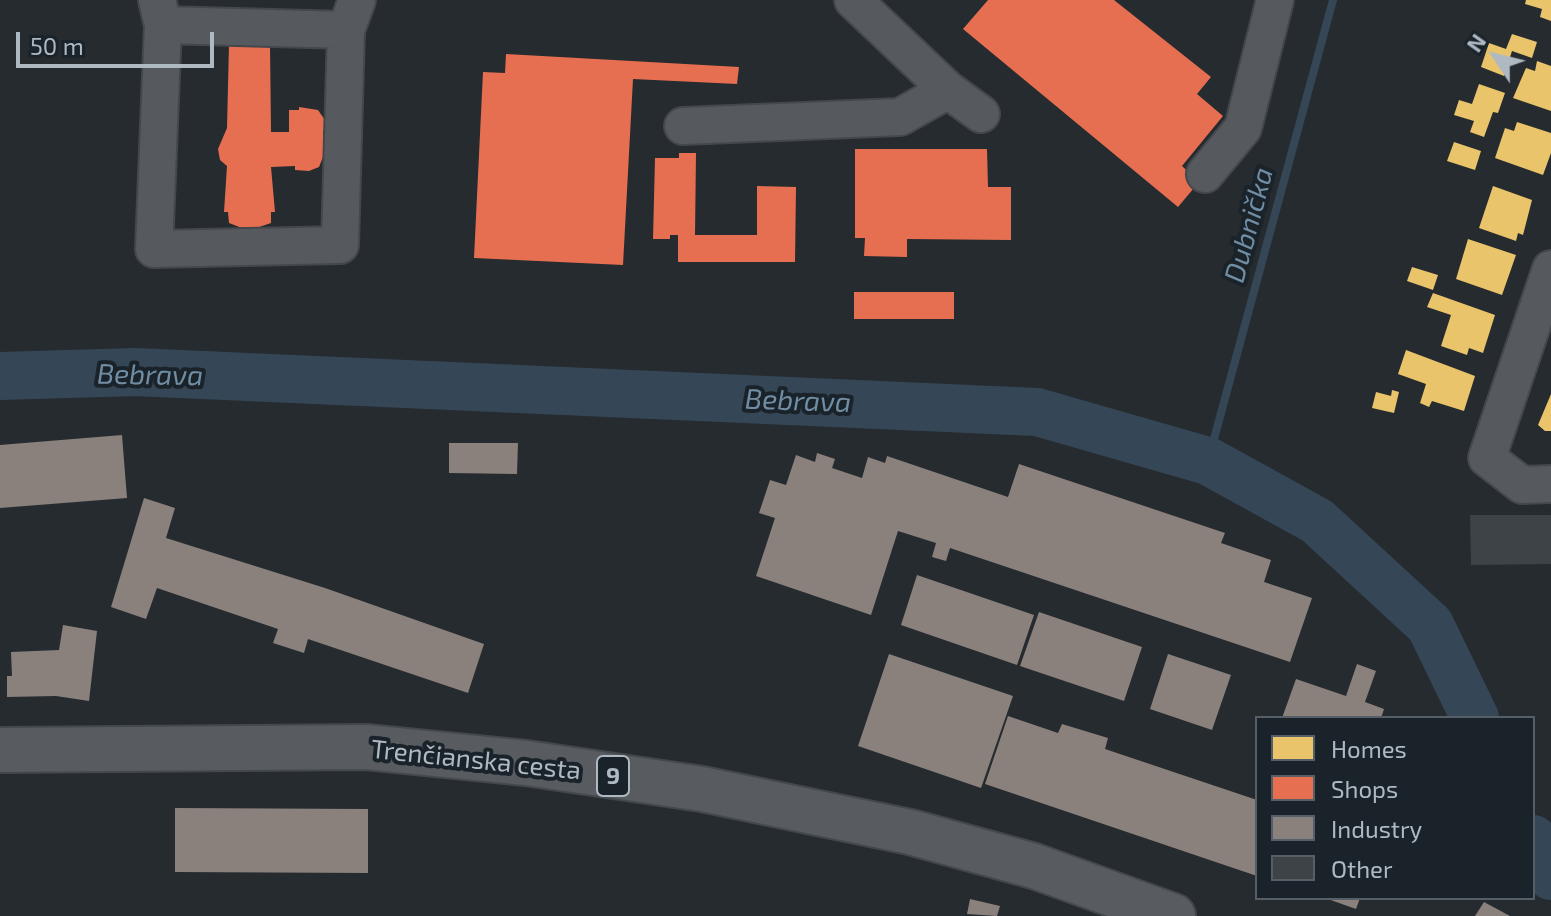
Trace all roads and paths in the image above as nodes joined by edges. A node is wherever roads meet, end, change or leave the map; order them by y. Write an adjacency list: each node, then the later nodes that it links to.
1 (853, 0): 5 (street)
2 (1275, 0): 8 (street)
3 (160, 12): 4 (street); 4 (street)
4 (352, 15)
5 (948, 90): 6 (street); 7 (street)
6 (981, 114)
7 (683, 126)
8 (1205, 174)
9 (1551, 269): 10 (street)
10 (1551, 484)
11 (0, 750): 12 (main road, Trenčianska cesta / 9)
12 (1173, 916)

